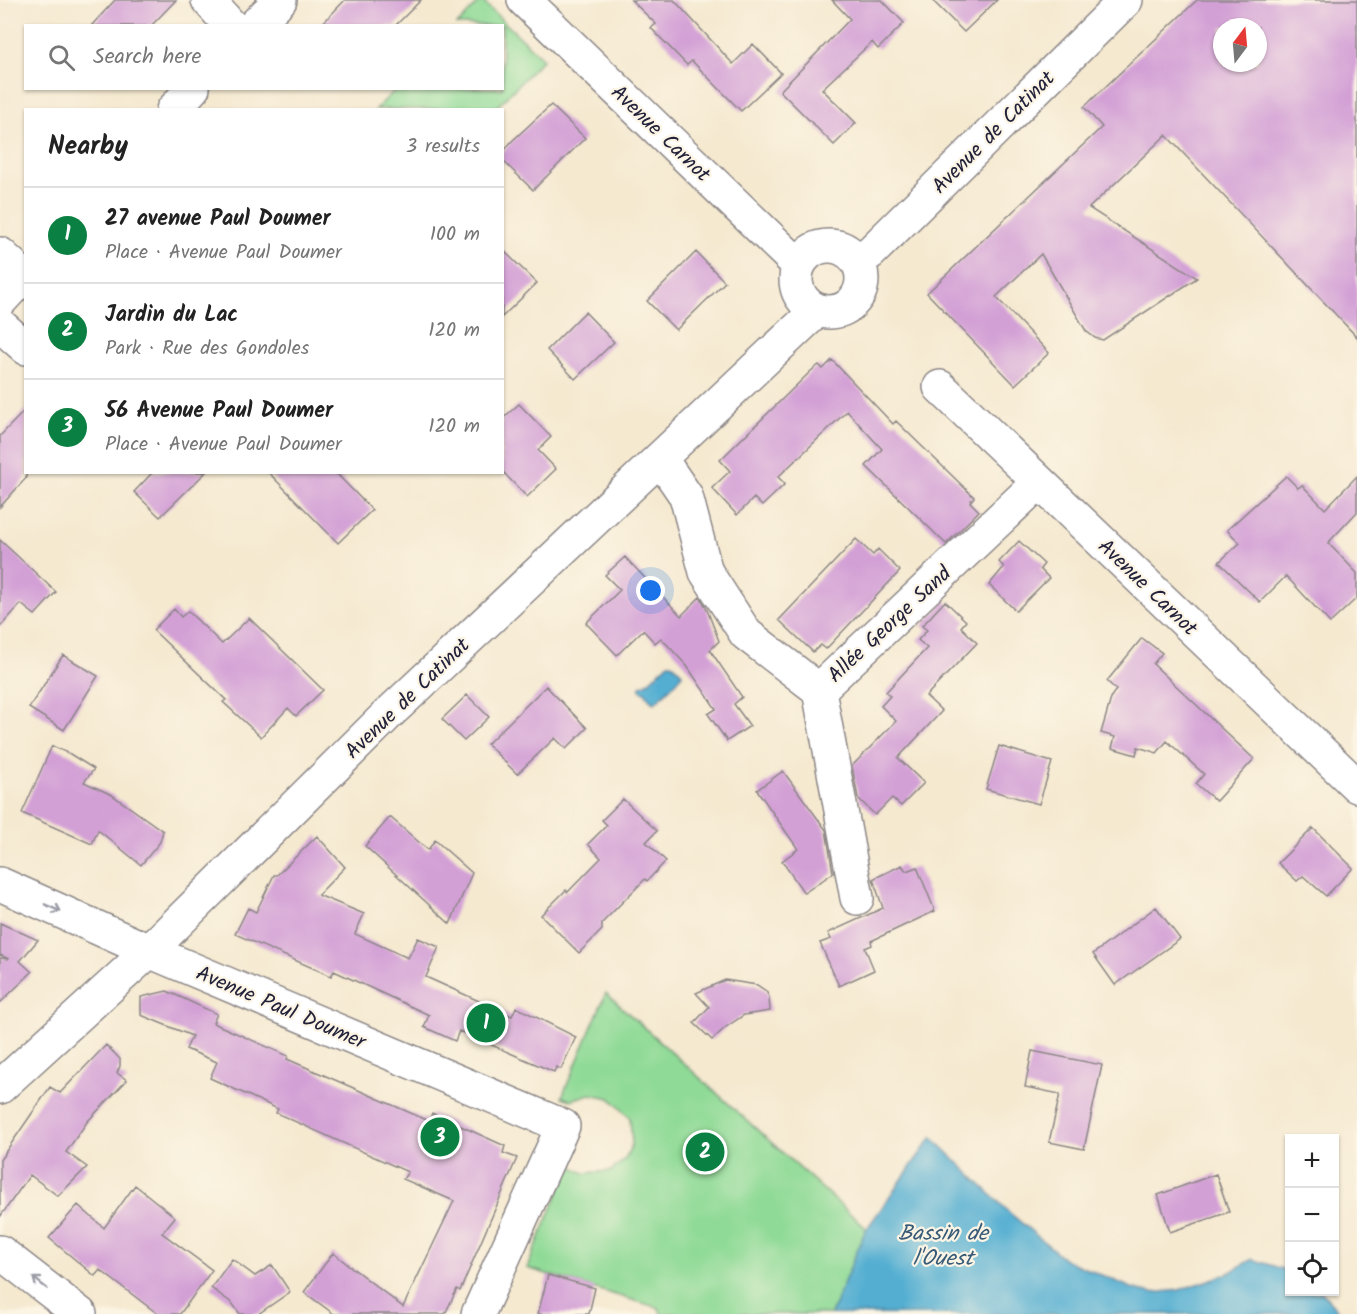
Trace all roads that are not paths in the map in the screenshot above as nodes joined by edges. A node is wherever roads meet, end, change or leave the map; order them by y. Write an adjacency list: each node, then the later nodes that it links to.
1 (208, 0): 5 (street)
2 (280, 0): 6 (street)
3 (524, 0): 10 (street, Avenue Carnot)
4 (1126, 0): 9 (street, Avenue de Catinat)
5 (229, 24)
6 (256, 24)
7 (191, 90): 8 (street)
8 (175, 108)
9 (857, 261): 10 (street); 13 (street)
10 (799, 264): 13 (street)
11 (13, 265): 12 (street)
12 (0, 301)
13 (813, 309): 17 (street, Avenue de Catinat)
14 (0, 325): 15 (street)
15 (24, 346)
16 (940, 387): 18 (street, Avenue Carnot)
17 (660, 458): 19 (street, Allée George Sand); 23 (street, Avenue de Catinat)
18 (1039, 482): 19 (street, Allée George Sand); 20 (street, Avenue Carnot)
19 (819, 690): 22 (street)
20 (1357, 786)
21 (0, 884): 23 (street, Avenue Paul Doumer, one-way to 23)
22 (857, 898)
23 (149, 951): 24 (street, Avenue de Catinat); 27 (street, Avenue Paul Doumer)
24 (0, 1087)
25 (0, 1252): 26 (street, one-way to 25)
26 (80, 1314)
27 (478, 1314)

